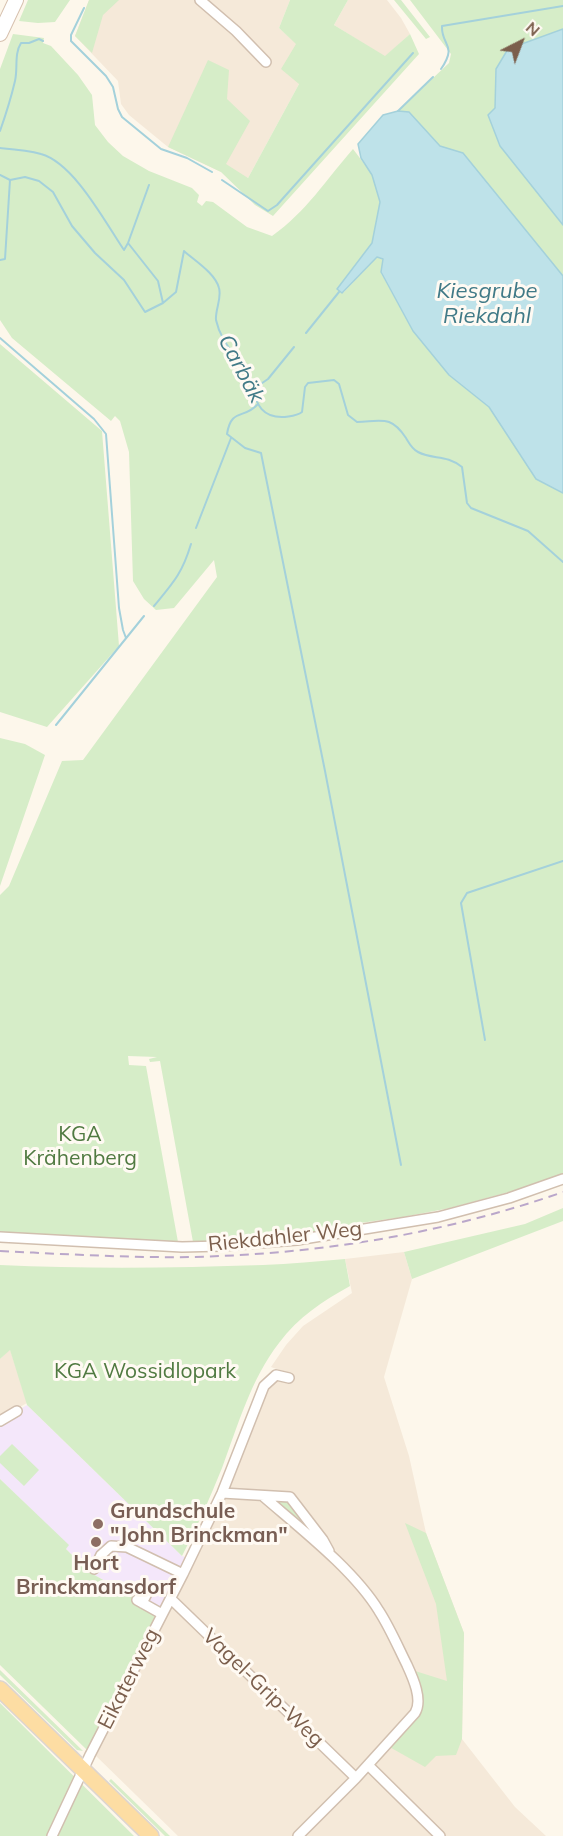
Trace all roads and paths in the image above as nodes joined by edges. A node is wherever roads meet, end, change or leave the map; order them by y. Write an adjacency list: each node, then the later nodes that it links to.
1 (16, 0): 3 (main road)
2 (199, 0): 4 (street)
3 (0, 34)
4 (267, 62)
5 (563, 1179): 6 (street, Riekdahler Weg)
6 (0, 1237)
7 (289, 1378): 10 (street, Eikaterweg)
8 (16, 1411): 9 (street)
9 (0, 1421)
10 (222, 1493): 11 (street); 14 (street, Eikaterweg)
11 (264, 1497): 12 (street); 12 (street)
12 (332, 1557): 19 (street)
13 (94, 1569): 14 (street)
14 (183, 1574): 16 (street, Eikaterweg)
15 (150, 1588): 17 (street)
16 (171, 1599): 17 (street, Eikaterweg); 21 (street, Vagel-Grip-Weg)
17 (162, 1614): 20 (street, Eikaterweg)
18 (0, 1689): 20 (main road)
19 (368, 1765): 21 (street); 25 (street)
20 (83, 1770): 22 (street, Eikaterweg); 23 (main road)
21 (356, 1778): 24 (street)
22 (52, 1836)
23 (151, 1836)
24 (298, 1836)
25 (440, 1836)

